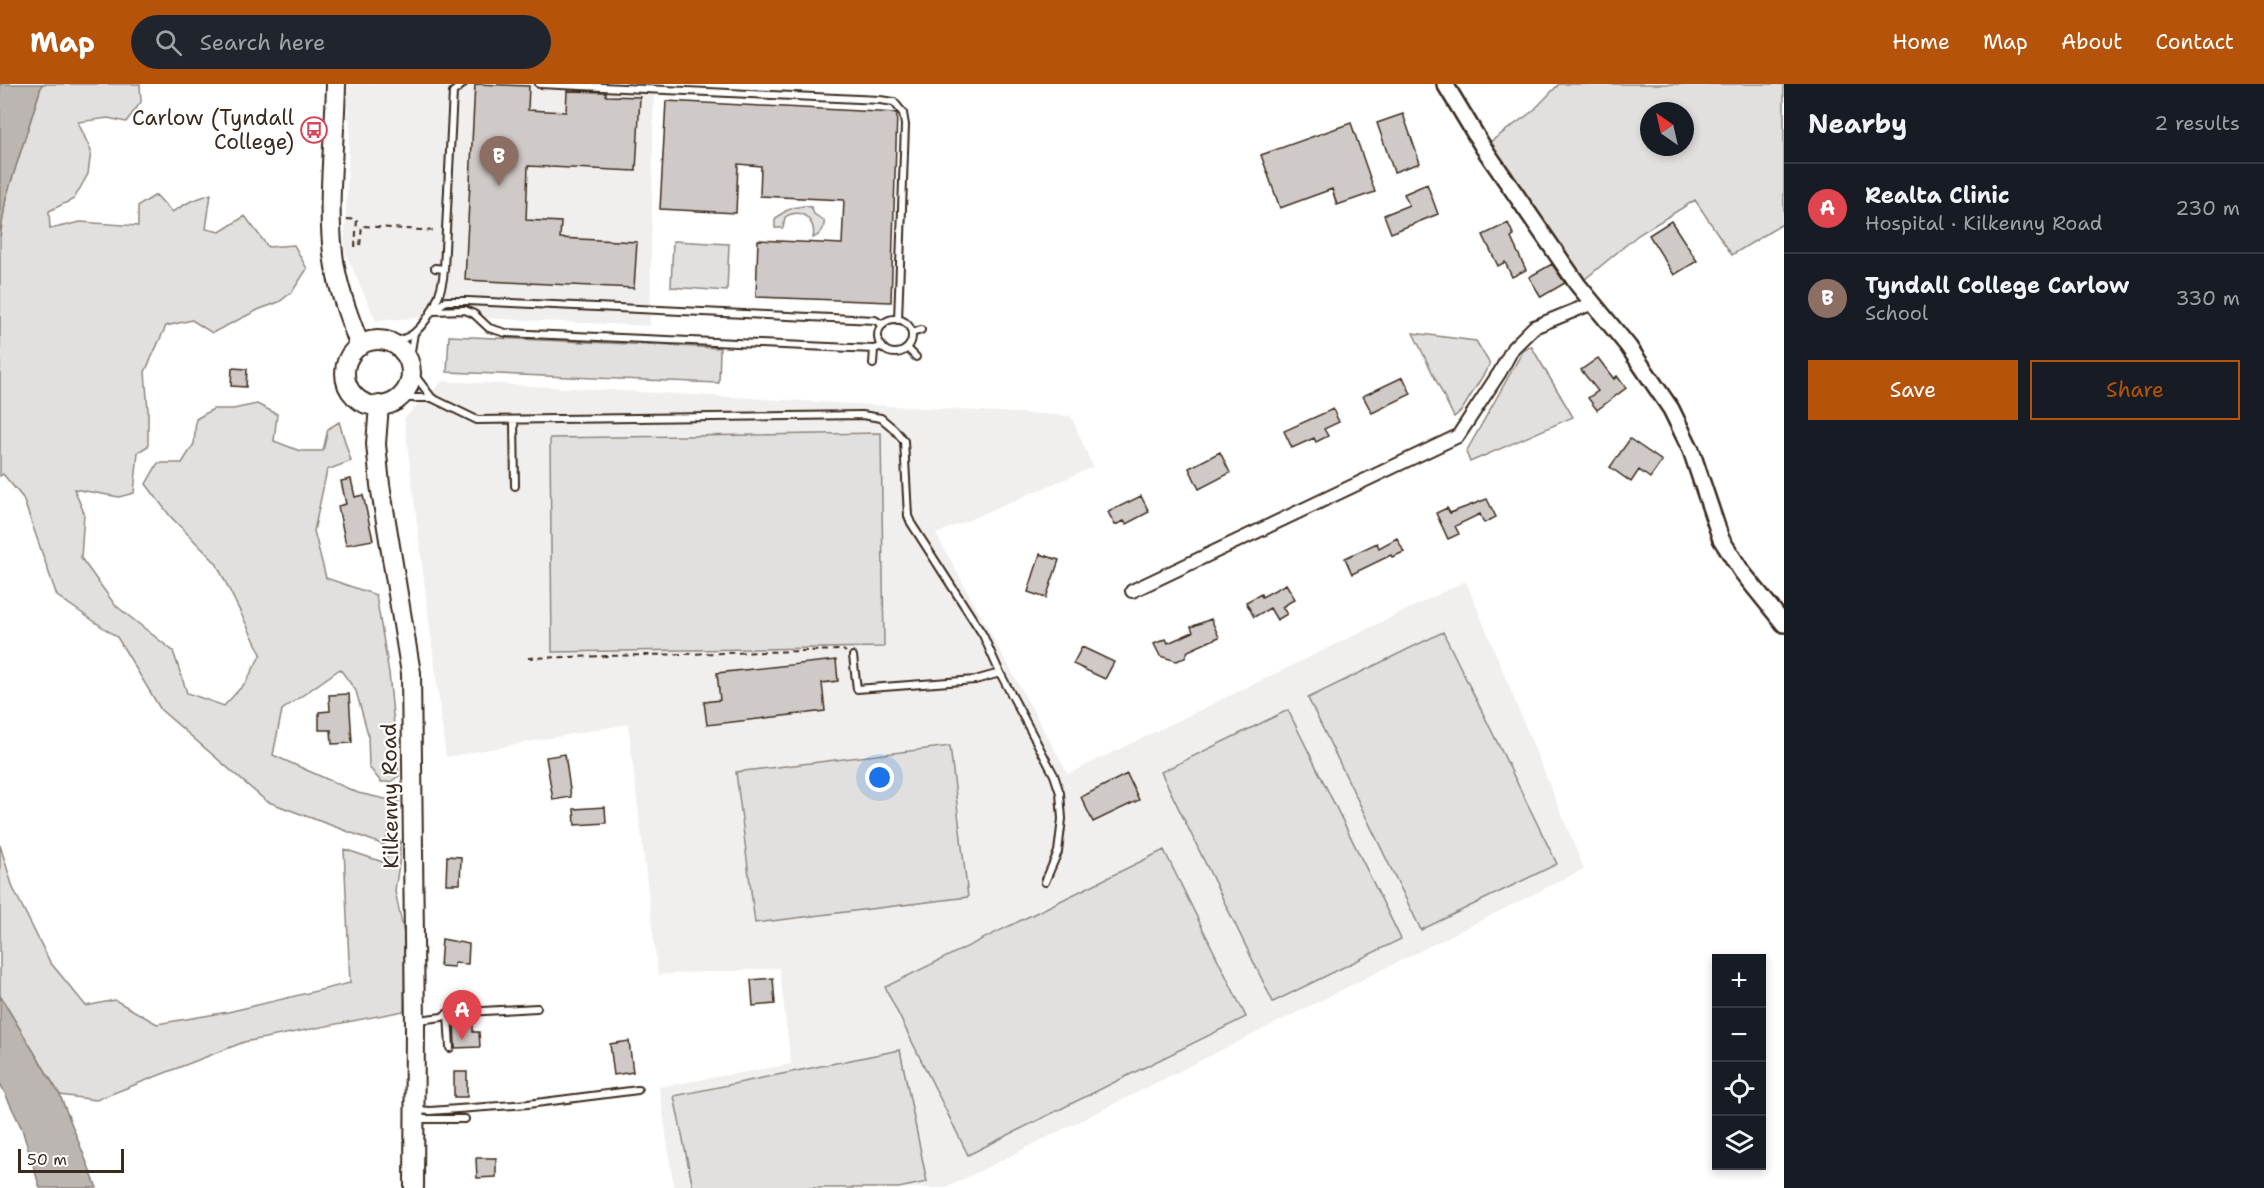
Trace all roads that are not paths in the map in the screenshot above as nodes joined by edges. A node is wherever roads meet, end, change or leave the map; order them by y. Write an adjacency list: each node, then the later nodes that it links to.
1 (336, 84): 15 (main road)
2 (463, 84): 6 (lane)
3 (539, 84): 9 (lane)
4 (1445, 84): 7 (street)
5 (435, 268): 6 (lane)
6 (444, 269): 8 (lane)
7 (1593, 303): 27 (street); 28 (street)
8 (432, 311): 10 (lane); 12 (lane); 18 (lane)
9 (897, 320): 10 (lane); 13 (lane)
10 (883, 325): 16 (lane)
11 (921, 330): 13 (lane)
12 (414, 333): 14 (lane); 21 (lane)
13 (912, 333): 17 (lane)
14 (392, 344): 15 (main road); 21 (main road)
15 (360, 346): 24 (main road)
16 (882, 346): 17 (lane); 18 (lane)
17 (907, 348): 19 (lane)
18 (873, 350): 20 (lane)
19 (916, 357)
20 (873, 364)
21 (410, 366): 22 (main road); 23 (lane)
22 (398, 398): 23 (lane); 24 (main road)
23 (432, 398): 25 (lane)
24 (379, 405): 34 (main road, Kilkenny Road)
25 (514, 421): 26 (lane); 30 (lane)
26 (515, 486)
27 (1132, 591)
28 (1784, 624)
29 (852, 656): 30 (lane)
30 (1000, 673): 31 (lane)
31 (1045, 882)
32 (537, 1008): 33 (lane)
33 (448, 1013): 34 (lane); 35 (lane)
34 (415, 1021): 37 (main road, Kilkenny Road)
35 (450, 1048)
36 (638, 1090): 37 (lane)
37 (414, 1114): 38 (lane); 39 (main road, Kilkenny Road)
38 (465, 1119)
39 (414, 1188)

